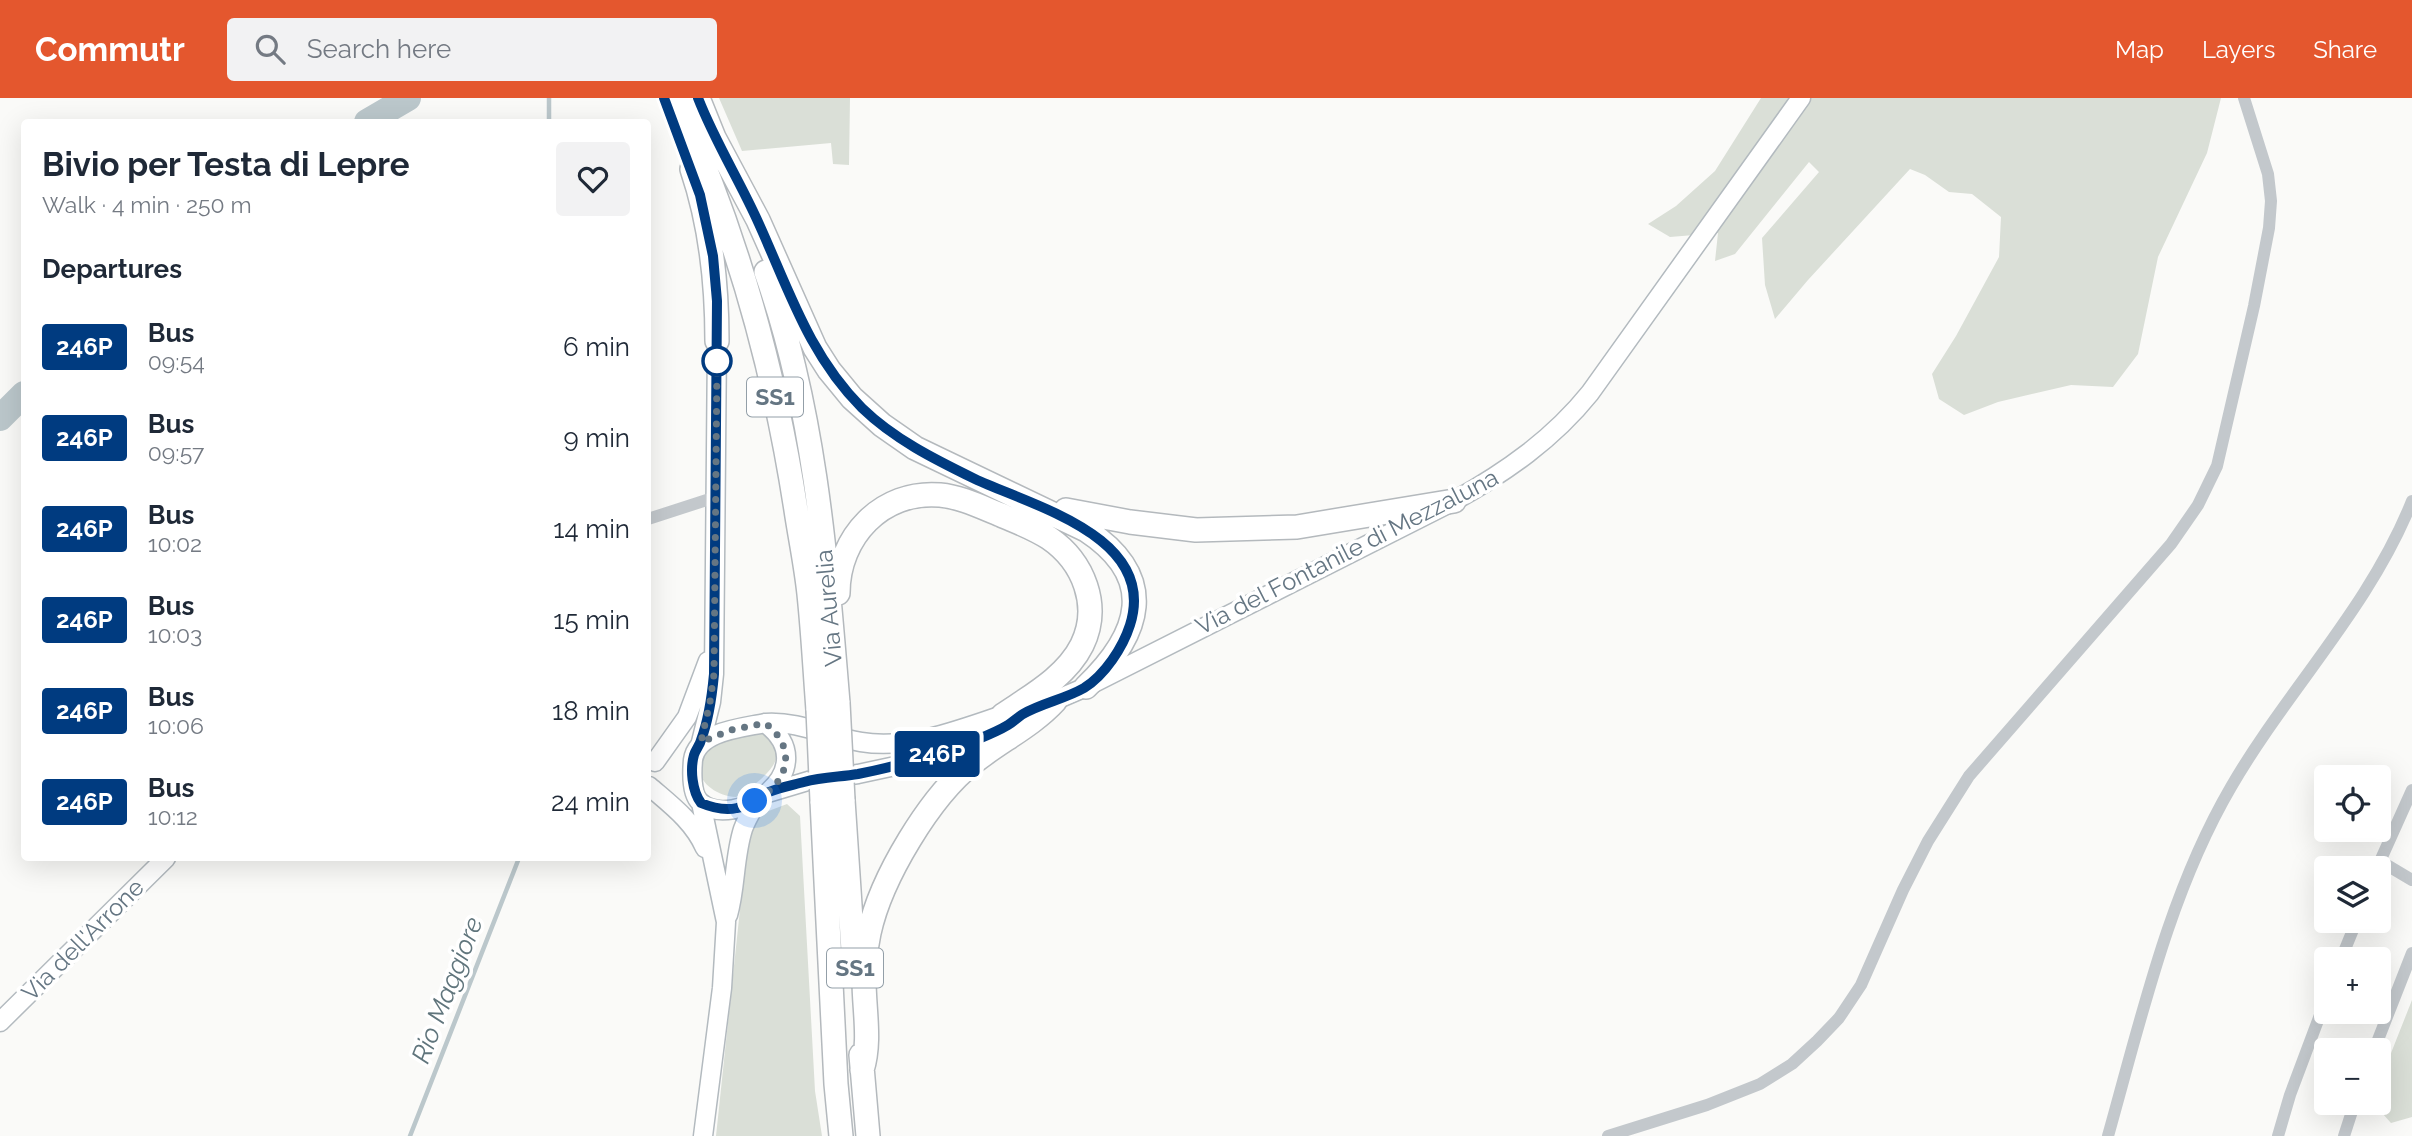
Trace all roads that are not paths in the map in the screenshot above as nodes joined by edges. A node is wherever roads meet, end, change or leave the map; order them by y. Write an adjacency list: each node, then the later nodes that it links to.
1 (664, 98): 7 (highway)
2 (675, 98): 17 (highway, Via Aurelia / SS1)
3 (698, 98): 6 (highway, Via Aurelia / SS1)
4 (1801, 98): 9 (street, Via del Fontanile di Mezzaluna)
5 (2244, 98): 43 (street)
6 (711, 132): 11 (highway); 14 (highway, Via Aurelia / SS1)
7 (717, 341): 8 (street)
8 (716, 497): 12 (street); 13 (street)
9 (1454, 501): 11 (highway); 15 (street, Via del Fontanile di Mezzaluna)
10 (2412, 502): 44 (street)
11 (1042, 508): 15 (highway)
12 (651, 518)
13 (712, 647): 20 (street); 21 (street)
14 (836, 677): 17 (highway, Via Aurelia / SS1); 18 (highway)
15 (1086, 687): 16 (street, Via del Fontanile di Mezzaluna)
16 (1055, 701): 18 (street, Via del Fontanile di Mezzaluna); 38 (highway)
17 (828, 706): 27 (highway, Via Aurelia / SS1, bridge)
18 (1013, 714): 19 (street, Via del Fontanile di Mezzaluna); 25 (street, Via del Fontanile di Mezzaluna)
19 (765, 723): 20 (street); 25 (street)
20 (698, 746): 21 (street); 26 (street)
21 (651, 762)
22 (651, 787): 26 (street)
23 (651, 788): 31 (street)
24 (2412, 790): 28 (street)
25 (763, 796): 26 (street); 33 (street)
26 (699, 801): 31 (street)
27 (833, 801): 38 (highway, Via Aurelia / SS1); 41 (highway, Via Aurelia / SS1)
28 (2383, 856)
29 (163, 861): 35 (street, Via dell'Arrone)
30 (2391, 870): 32 (street)
31 (717, 876): 33 (street)
32 (2412, 880)
33 (726, 922): 40 (street)
34 (2412, 953): 37 (street)
35 (0, 1022)
36 (2317, 1024): 45 (street)
37 (2379, 1038)
38 (862, 1070): 42 (highway, Via Aurelia / SS1)
39 (2351, 1115): 46 (street)
40 (703, 1136)
41 (841, 1136)
42 (868, 1136)
43 (1608, 1136)
44 (2108, 1136)
45 (2278, 1136)
46 (2344, 1136)

